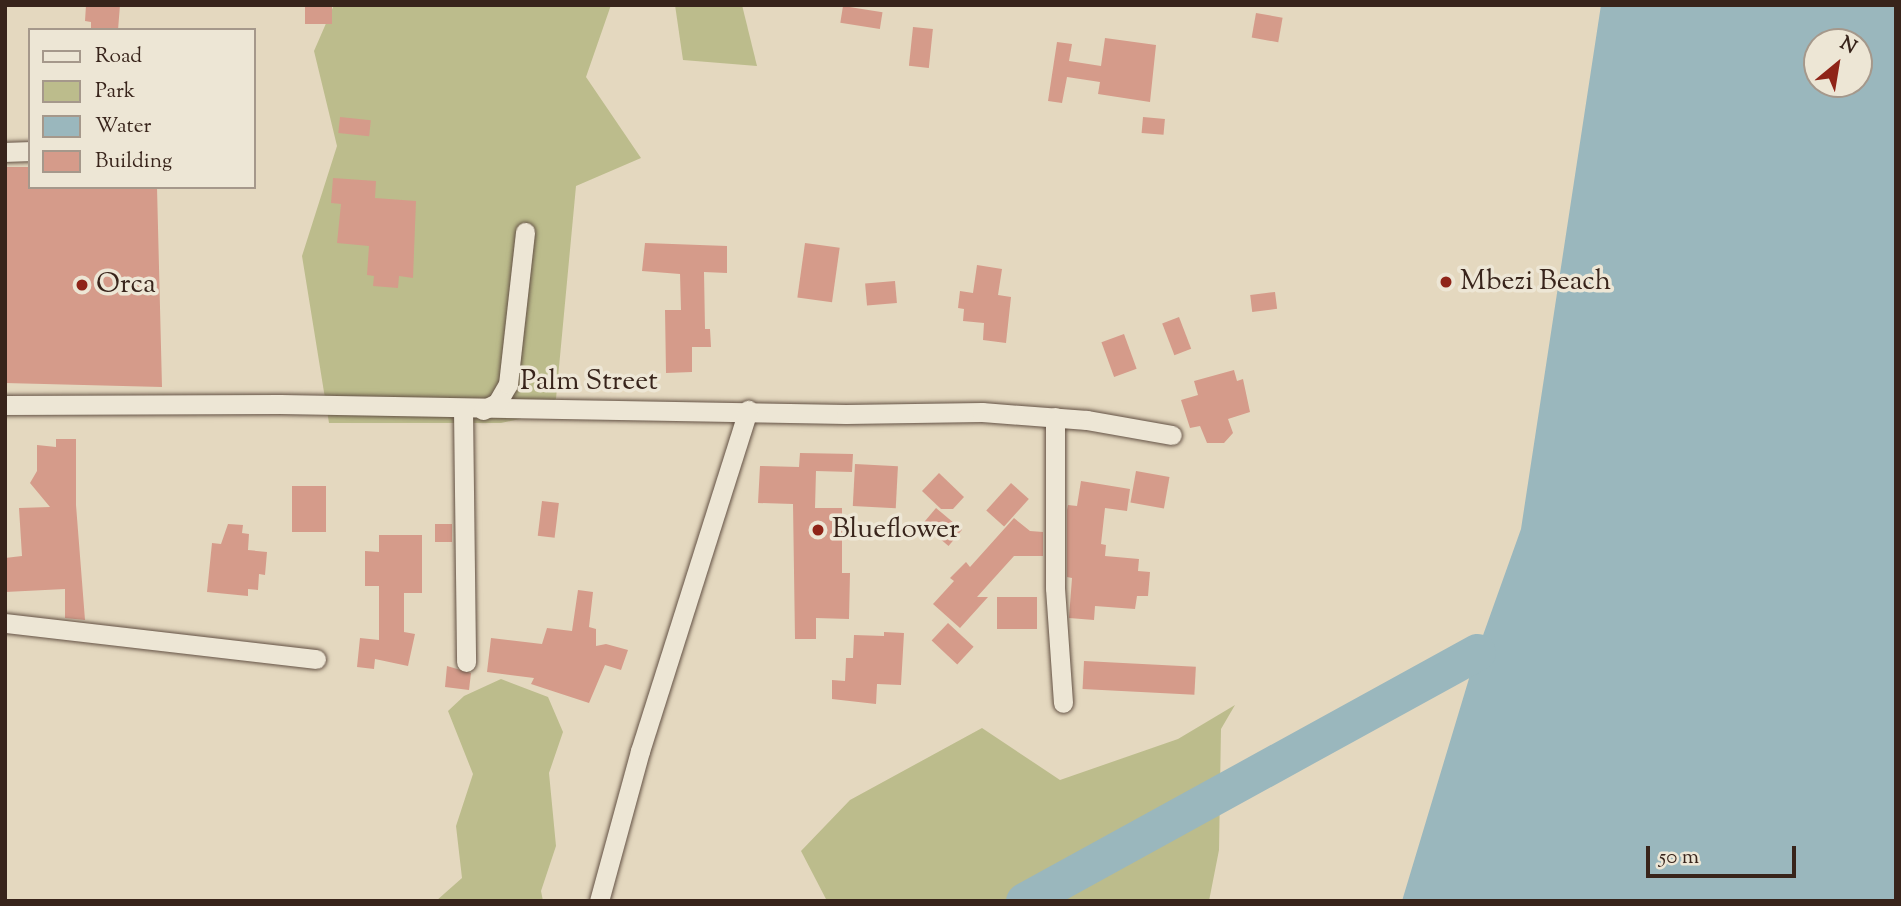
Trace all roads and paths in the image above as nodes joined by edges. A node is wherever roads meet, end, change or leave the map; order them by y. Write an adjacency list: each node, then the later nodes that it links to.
1 (28, 151): 2 (street)
2 (5, 152)
3 (525, 232): 6 (street)
4 (5, 405): 5 (street, Palm Street)
5 (463, 408): 6 (street, Palm Street); 12 (street)
6 (483, 410): 7 (street, Palm Street)
7 (748, 410): 8 (street, Palm Street); 14 (street)
8 (1055, 417): 9 (street, Palm Street); 13 (street)
9 (1172, 435)
10 (5, 623): 11 (street)
11 (316, 659)
12 (466, 662)
13 (1063, 703)
14 (600, 901)

